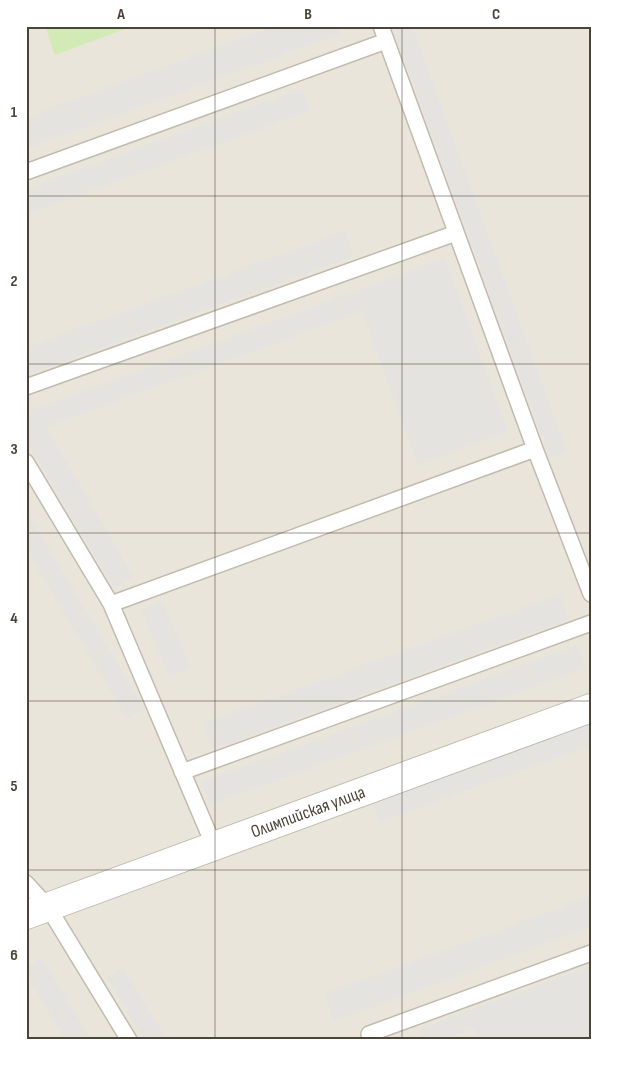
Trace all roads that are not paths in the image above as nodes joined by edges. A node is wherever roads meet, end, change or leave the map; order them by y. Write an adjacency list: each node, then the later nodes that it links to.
1 (383, 33): 2 (lane); 3 (lane)
2 (26, 172)
3 (456, 233): 4 (lane); 5 (lane)
4 (26, 387)
5 (535, 449): 7 (lane); 8 (lane)
6 (26, 462): 8 (lane)
7 (591, 594)
8 (111, 604): 11 (lane)
9 (591, 623): 11 (lane)
10 (591, 708): 12 (street, Олимпийская улица)
11 (182, 772): 12 (lane)
12 (214, 846): 14 (street, Олимпийская улица)
13 (26, 883): 14 (lane)
14 (37, 911): 16 (lane)
15 (591, 953): 17 (lane)
16 (128, 1040)
17 (372, 1040)

